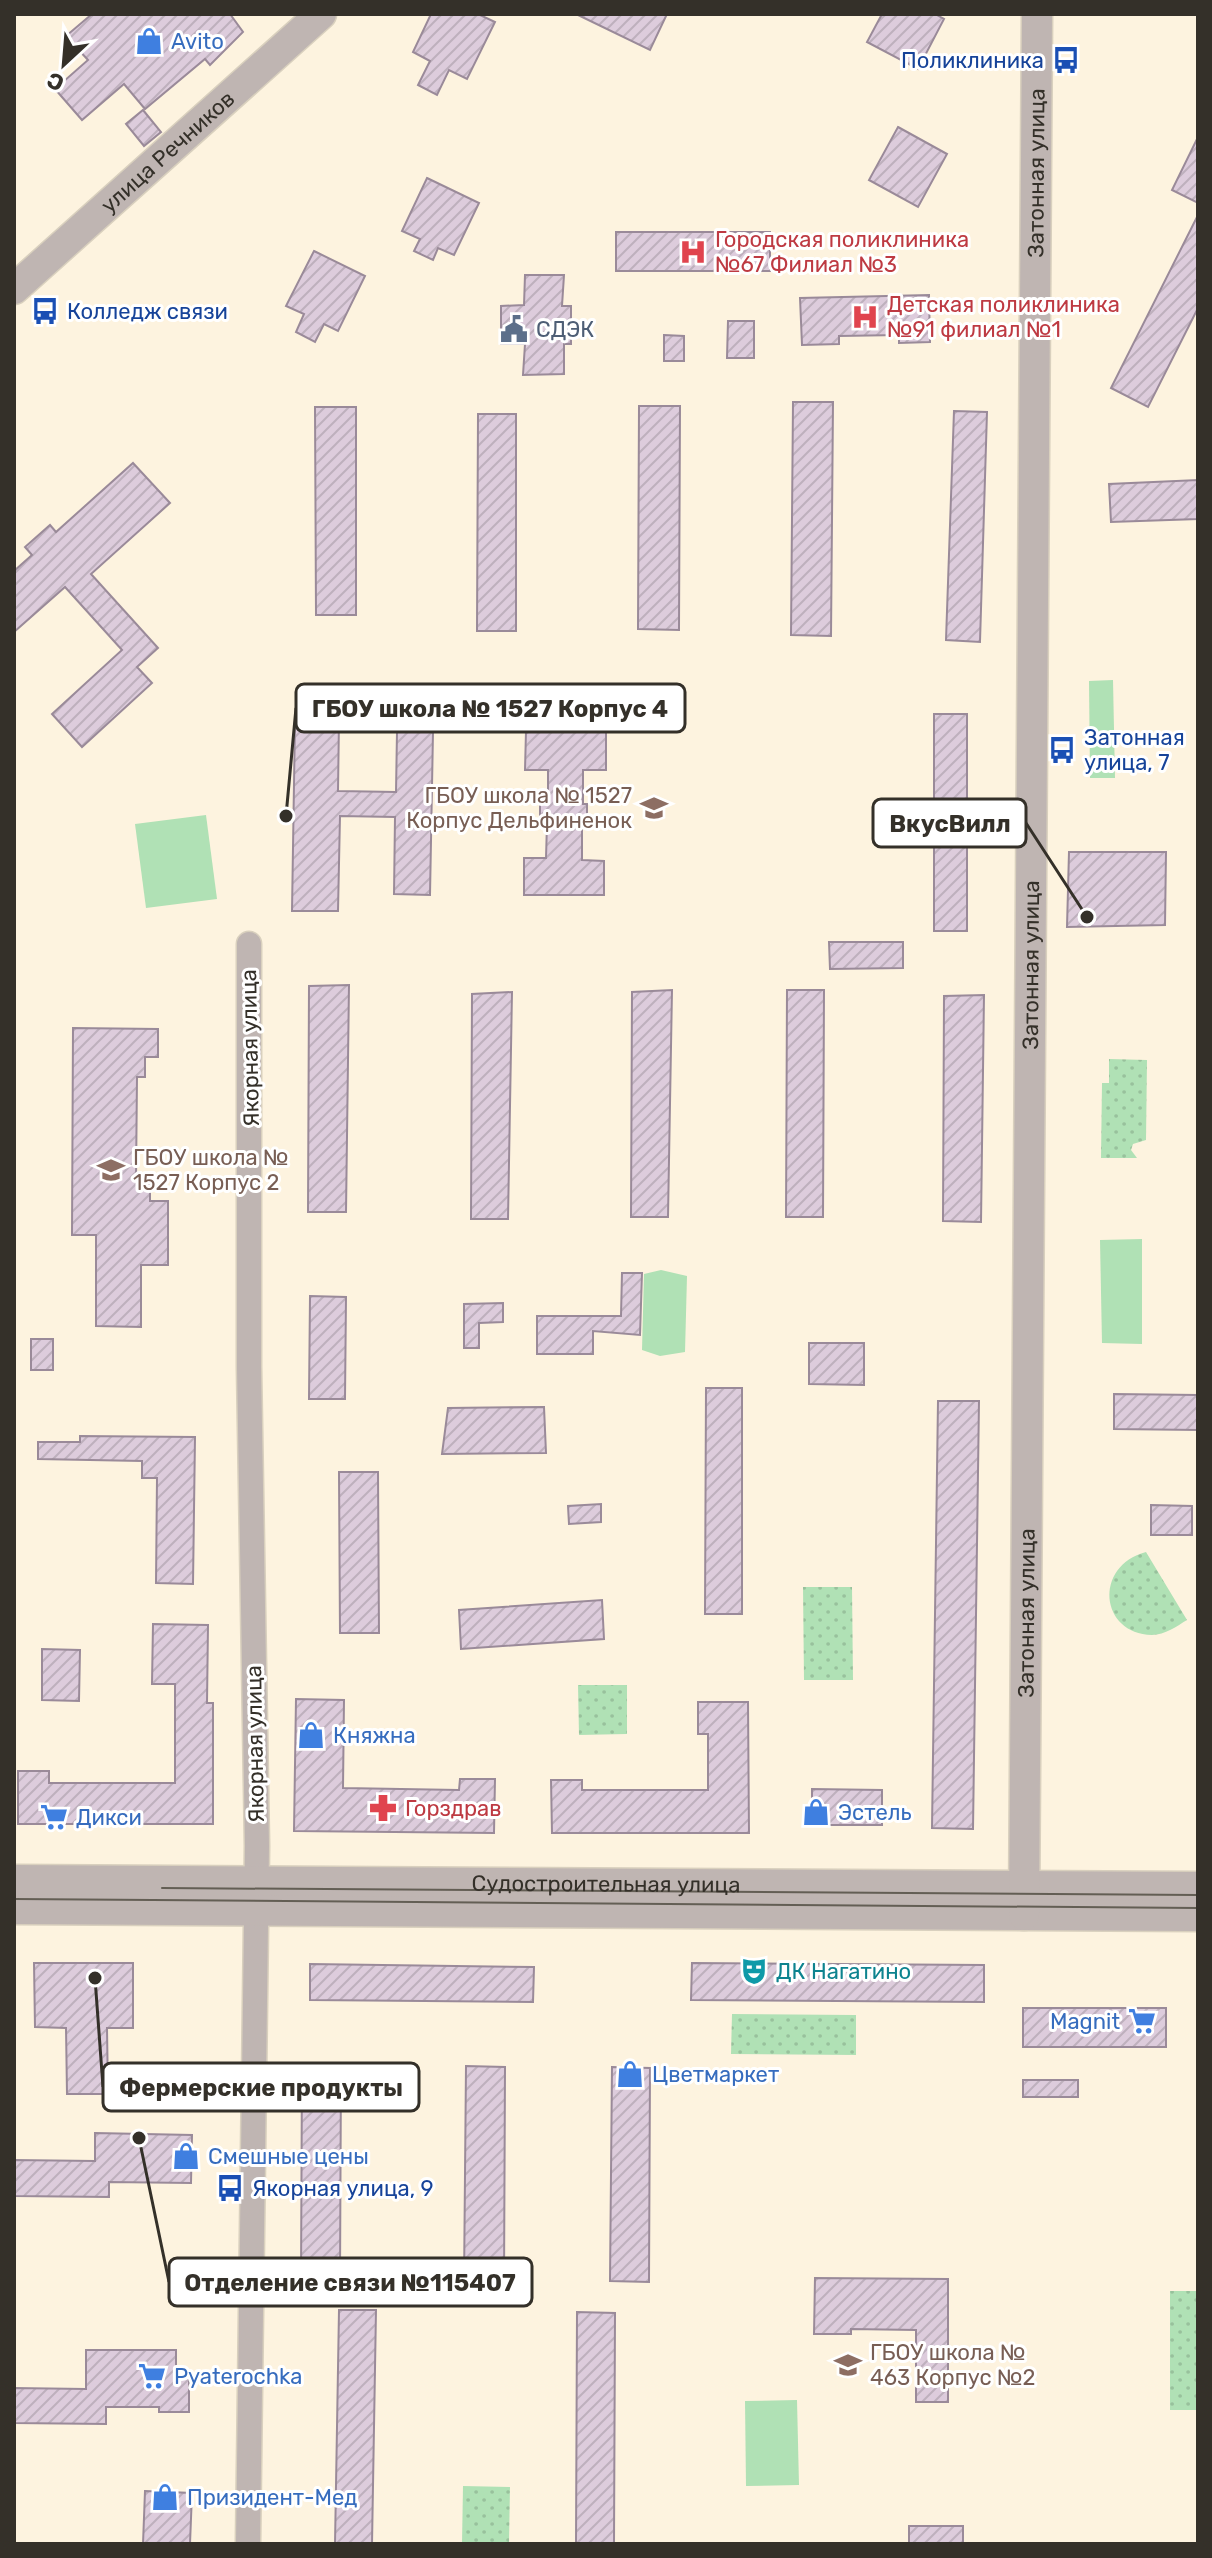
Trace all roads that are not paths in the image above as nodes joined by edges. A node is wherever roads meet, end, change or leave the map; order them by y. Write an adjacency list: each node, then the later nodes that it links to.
1 (321, 14): 3 (street, улица Речников)
2 (1037, 14): 8 (street, Затонная улица)
3 (14, 289)
4 (249, 944): 7 (street, Якорная улица)
5 (14, 1880): 7 (street, Судостроительная улица)
6 (1198, 1887): 8 (street, Судостроительная улица)
7 (257, 1896): 8 (street, Судостроительная улица); 9 (street, Судостроительная улица); 11 (street, Якорная улица)
8 (1024, 1900): 10 (street, Судостроительная улица)
9 (14, 1909)
10 (1198, 1916)
11 (248, 2544)

